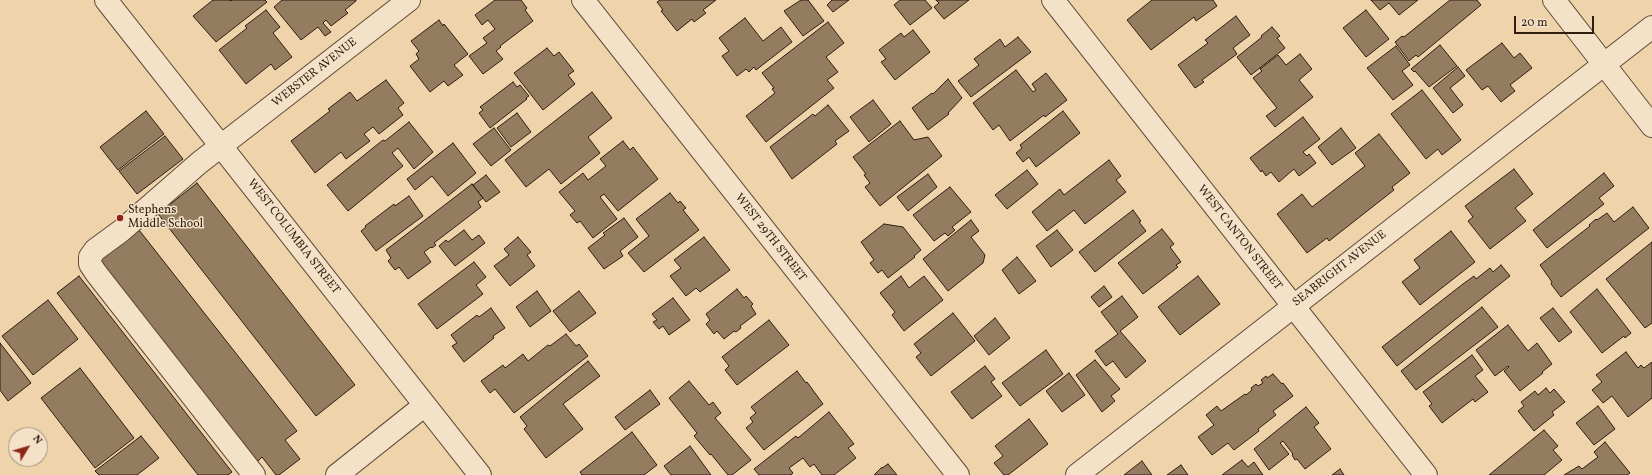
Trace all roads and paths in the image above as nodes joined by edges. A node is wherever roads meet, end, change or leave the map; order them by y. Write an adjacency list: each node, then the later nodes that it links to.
1 (106, 0): 9 (street, WEST COLUMBIA STREET)
2 (409, 0): 9 (street, WEBSTER AVENUE)
3 (583, 0): 15 (street, WEST 29TH STREET)
4 (1053, 0): 10 (street, WEST CANTON STREET)
5 (1554, 0): 7 (street)
6 (1652, 27): 7 (street, SEABRIGHT AVENUE)
7 (1604, 64): 8 (street); 10 (street, SEABRIGHT AVENUE)
8 (1652, 126)
9 (222, 147): 11 (street, WEST COLUMBIA STREET); 12 (street, WEBSTER AVENUE)
10 (1293, 306): 16 (street, SEABRIGHT AVENUE); 17 (street, WEST CANTON STREET)
11 (425, 405): 13 (street); 14 (street, WEST COLUMBIA STREET)
12 (254, 475)
13 (337, 475)
14 (480, 475)
15 (958, 475)
16 (1077, 475)
17 (1426, 475)

